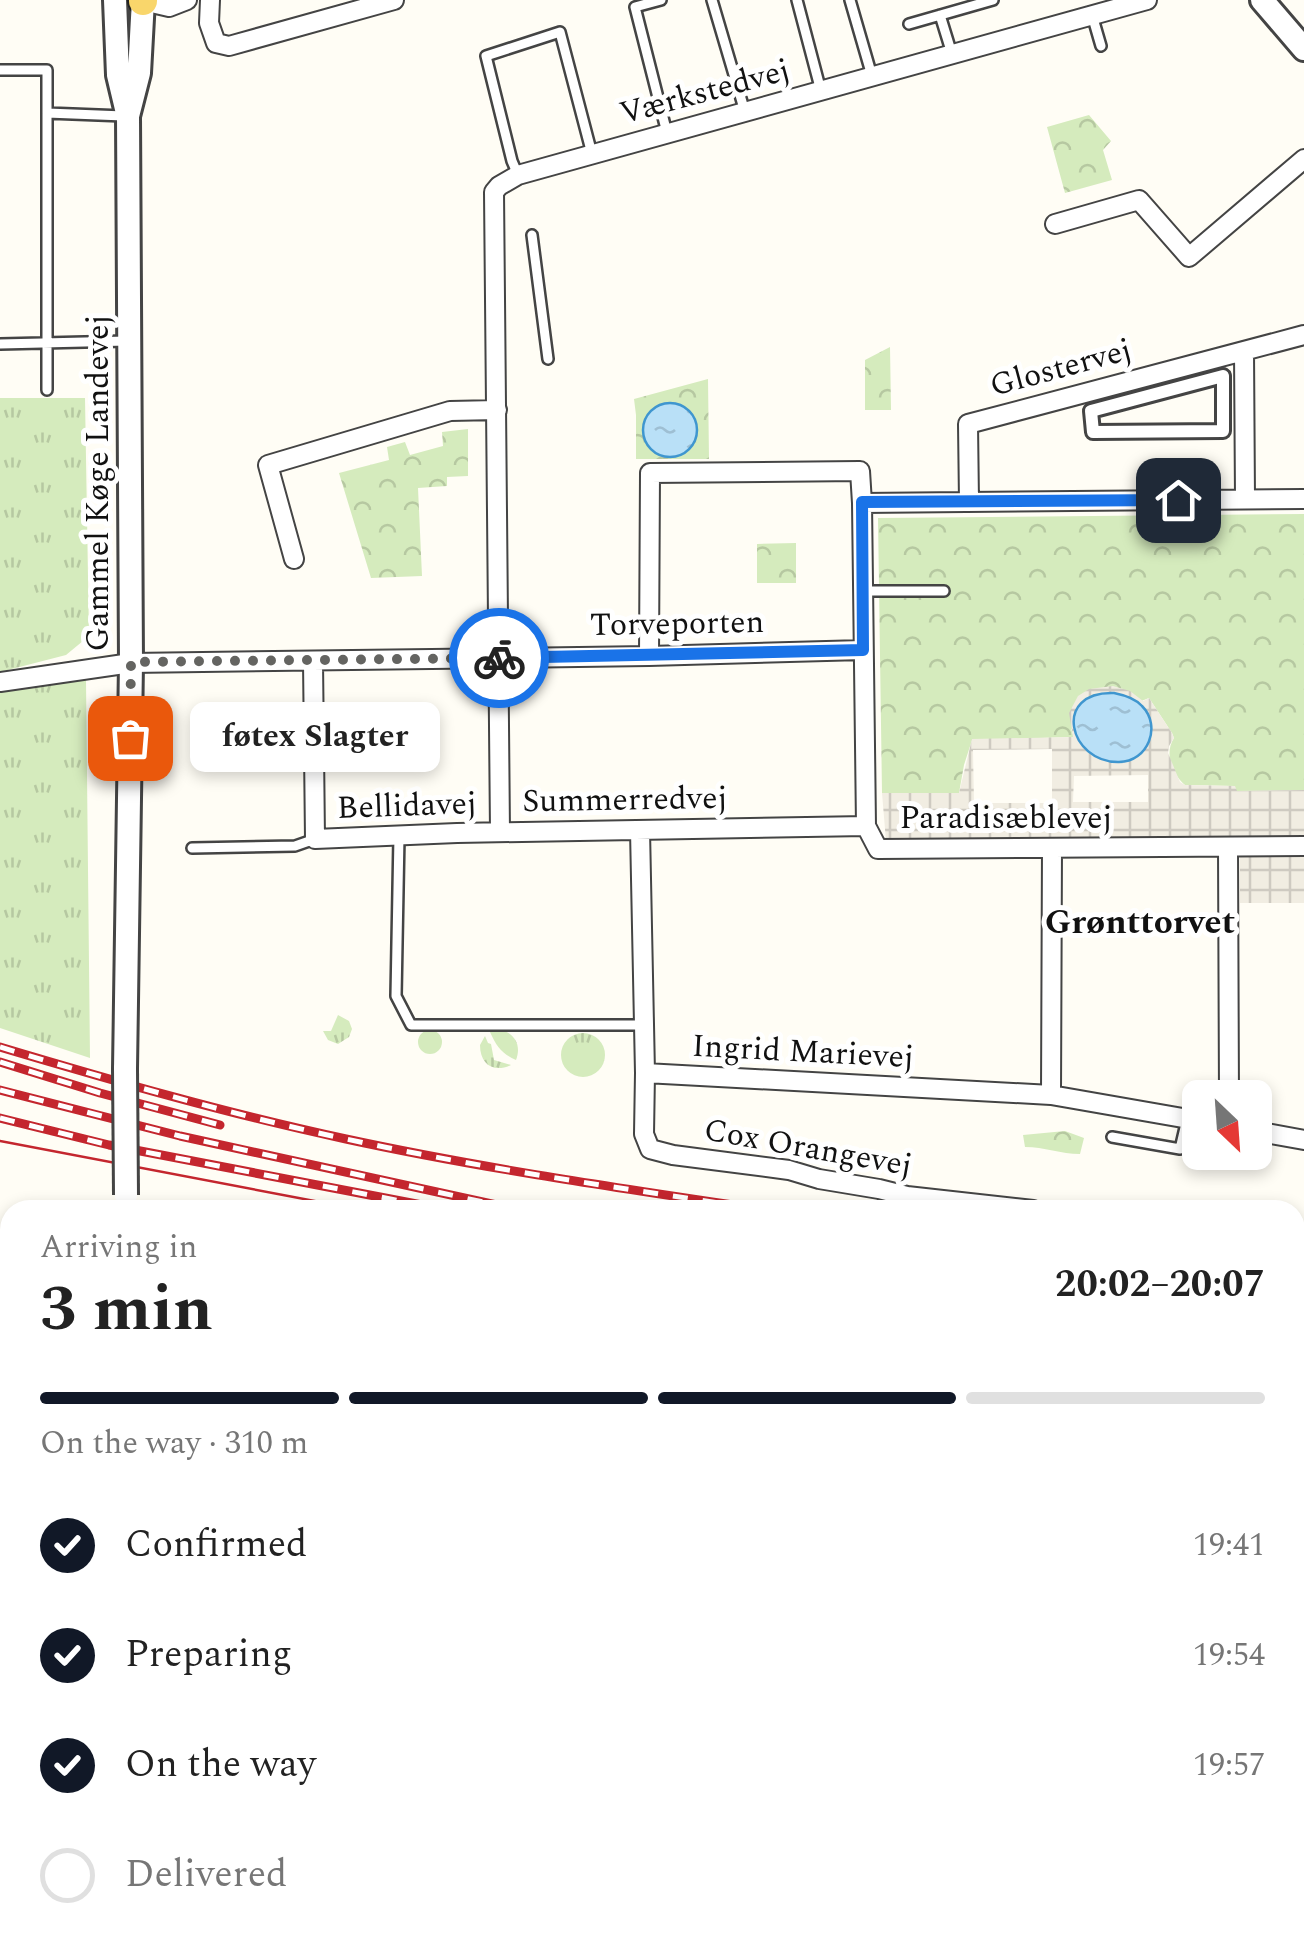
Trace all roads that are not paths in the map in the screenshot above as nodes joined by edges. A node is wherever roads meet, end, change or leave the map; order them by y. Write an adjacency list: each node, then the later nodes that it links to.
1 (115, 0): 24 (street, Gammel Køge Landevej)
2 (143, 0): 3 (street); 24 (street, Gammel Køge Landevej)
3 (187, 0)
4 (210, 0): 5 (street)
5 (394, 0)
6 (661, 0): 25 (lane)
7 (712, 0): 22 (lane)
8 (797, 0): 21 (lane)
9 (850, 0): 20 (lane)
10 (993, 0): 13 (lane)
11 (1146, 0): 14 (street, Værkstedvej)
12 (1262, 0): 17 (street)
13 (940, 15): 15 (lane); 18 (lane)
14 (1092, 15): 16 (lane); 18 (street, Værkstedvej)
15 (908, 24)
16 (1102, 46)
17 (1304, 49)
18 (952, 54): 20 (street, Værkstedvej)
19 (0, 70): 23 (lane)
20 (872, 76): 21 (street, Værkstedvej)
21 (820, 91): 22 (street, Værkstedvej)
22 (745, 112): 25 (street, Værkstedvej)
23 (47, 113): 24 (lane); 33 (lane)
24 (128, 116): 32 (street, Gammel Køge Landevej)
25 (667, 133): 26 (street, Værkstedvej)
26 (592, 154): 28 (street, Værkstedvej); 28 (lane)
27 (1304, 159): 29 (street)
28 (518, 175): 38 (street)
29 (1056, 224)
30 (532, 235): 36 (lane)
31 (1304, 335): 35 (street, Glostervej)
32 (129, 341): 33 (lane); 51 (street, Gammel Køge Landevej)
33 (47, 343): 34 (lane); 37 (lane)
34 (0, 344)
35 (1244, 351): 41 (street); 43 (street, Glostervej)
36 (548, 359)
37 (47, 390)
38 (497, 410): 44 (street); 49 (street)
39 (1223, 431): 39 (street)
40 (1304, 498): 41 (street)
41 (1246, 499): 43 (street)
42 (862, 502): 43 (street); 45 (street, Paradisæblevej); 48 (street)
43 (969, 502)
44 (294, 559)
45 (863, 591): 46 (lane); 47 (street, Paradisæblevej)
46 (944, 591)
47 (863, 650): 48 (street, Torveporten); 53 (street, Paradisæblevej)
48 (649, 656): 49 (street, Torveporten)
49 (498, 658): 50 (street, Torveporten); 55 (street, Summerredvej)
50 (313, 661): 51 (street, Torveporten); 57 (street, Bellidavej)
51 (131, 662): 52 (street, Torveporten); 71 (street, Gammel Køge Landevej, bridge)
52 (0, 682)
53 (866, 826): 54 (street, Summerredvej); 61 (street, Paradisæblevej)
54 (640, 830): 55 (street, Summerredvej); 62 (street, Ingrid Marievej)
55 (500, 832): 56 (street, Bellidavej)
56 (399, 836): 57 (street, Bellidavej); 62 (lane)
57 (315, 839): 60 (lane)
58 (1304, 846): 59 (street, Paradisæblevej)
59 (1228, 847): 61 (street, Paradisæblevej); 64 (street)
60 (192, 848)
61 (1052, 848): 65 (street)
62 (644, 1024): 63 (street, Ingrid Marievej)
63 (645, 1074): 65 (street, Ingrid Marievej); 72 (street, Cox Orangevej)
64 (1229, 1080)
65 (1051, 1094): 66 (street, Ingrid Marievej)
66 (1182, 1118)
67 (1272, 1134): 69 (street)
68 (1112, 1137): 70 (lane)
69 (1304, 1140)
70 (1182, 1145)
71 (126, 1200)
72 (943, 1200)

